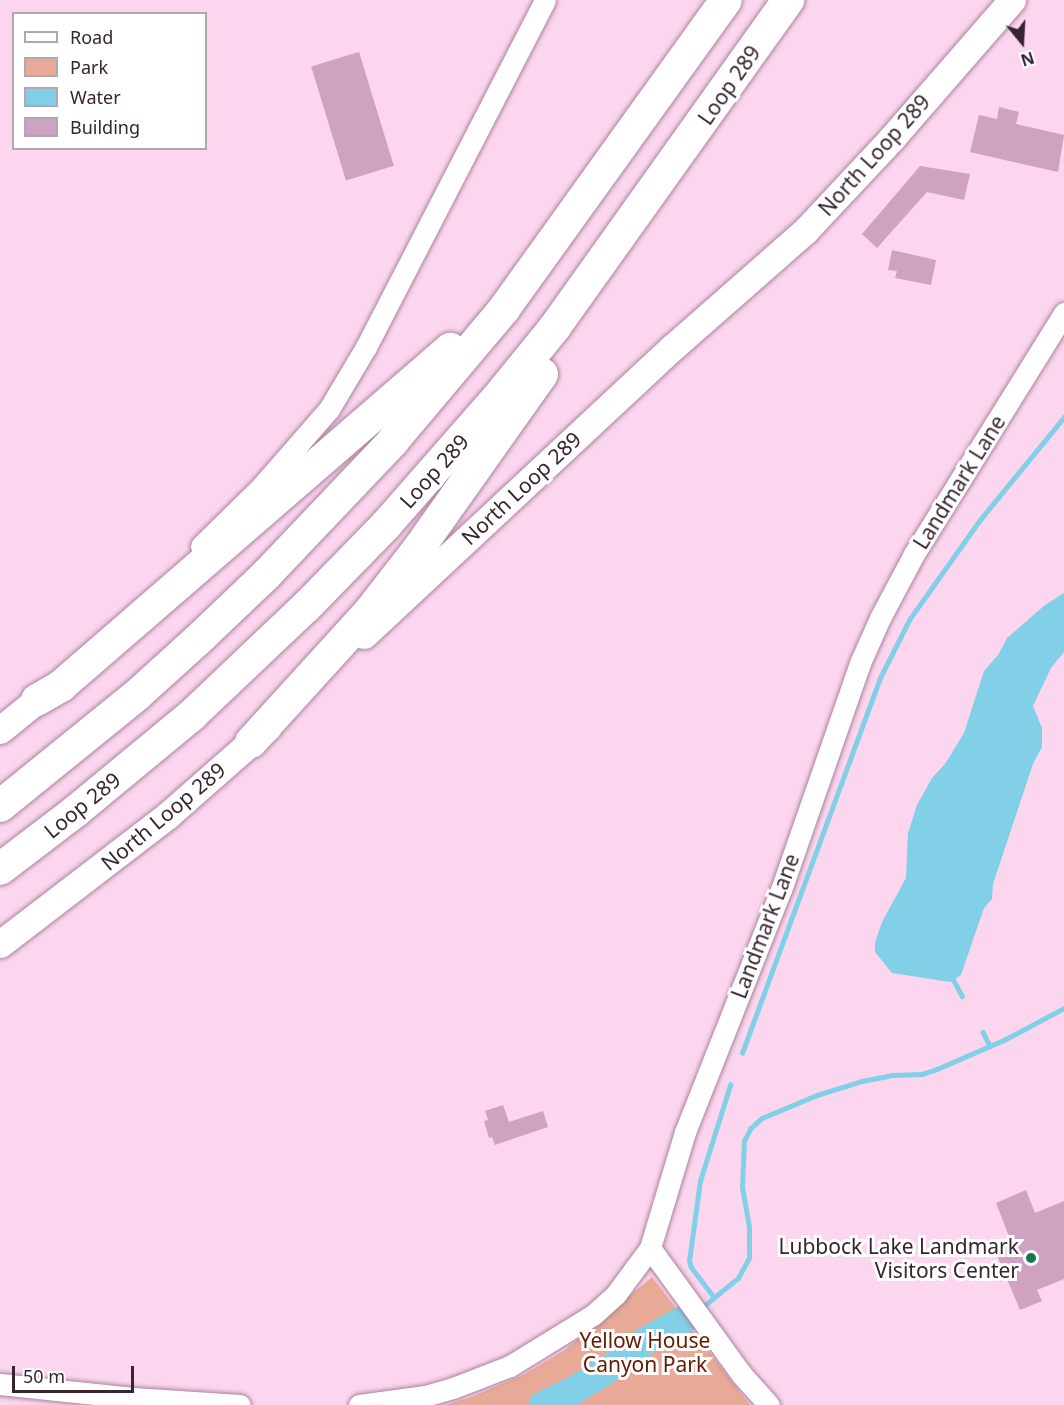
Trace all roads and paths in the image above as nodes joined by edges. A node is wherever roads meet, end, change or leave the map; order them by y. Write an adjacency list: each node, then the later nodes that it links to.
1 (545, 0): 8 (street)
2 (726, 0): 6 (highway)
3 (788, 0): 5 (highway, Loop 289)
4 (1012, 0): 10 (main road, North Loop 289)
5 (676, 160): 10 (highway); 12 (highway, Loop 289)
6 (561, 233): 8 (highway); 11 (highway)
7 (1064, 313): 14 (street, Landmark Lane)
8 (37, 700): 9 (main road)
9 (0, 730)
10 (251, 742): 13 (main road, North Loop 289)
11 (0, 806)
12 (0, 869)
13 (0, 944)
14 (650, 1248): 17 (street, Landmark Lane); 18 (street)
15 (0, 1384): 16 (street)
16 (240, 1405)
17 (359, 1405)
18 (769, 1405)

